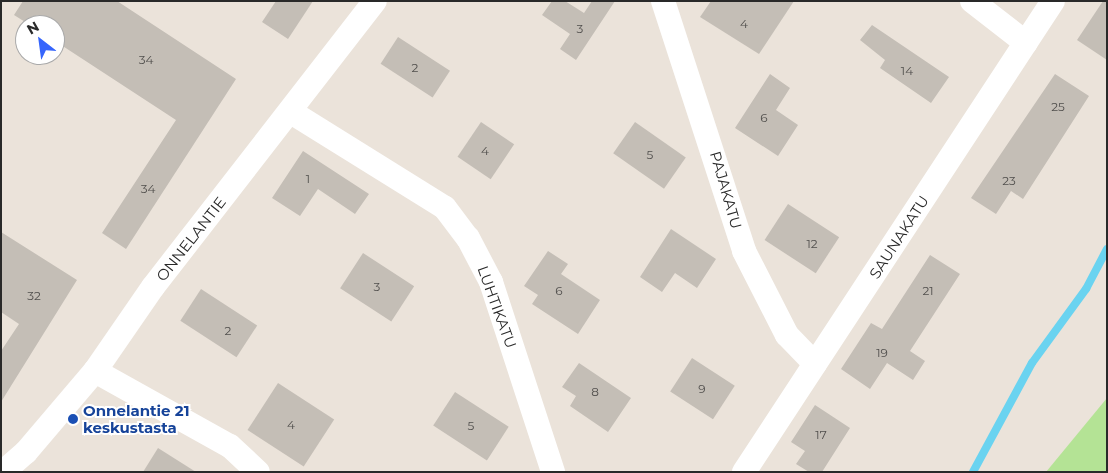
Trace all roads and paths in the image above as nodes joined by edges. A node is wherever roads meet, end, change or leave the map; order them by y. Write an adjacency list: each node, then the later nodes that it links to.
1 (375, 1): 6 (street, ONNELANTIE)
2 (663, 1): 7 (street, PAJAKATU)
3 (972, 1): 5 (street)
4 (1053, 1): 5 (street, SAUNAKATU)
5 (1026, 43): 7 (street, SAUNAKATU)
6 (291, 112): 8 (street, ONNELANTIE); 11 (street, LUHTIKATU)
7 (815, 364): 12 (street, SAUNAKATU)
8 (95, 371): 9 (street, ONNELANTIE); 10 (street)
9 (2, 472)
10 (258, 472)
11 (552, 472)
12 (744, 472)

